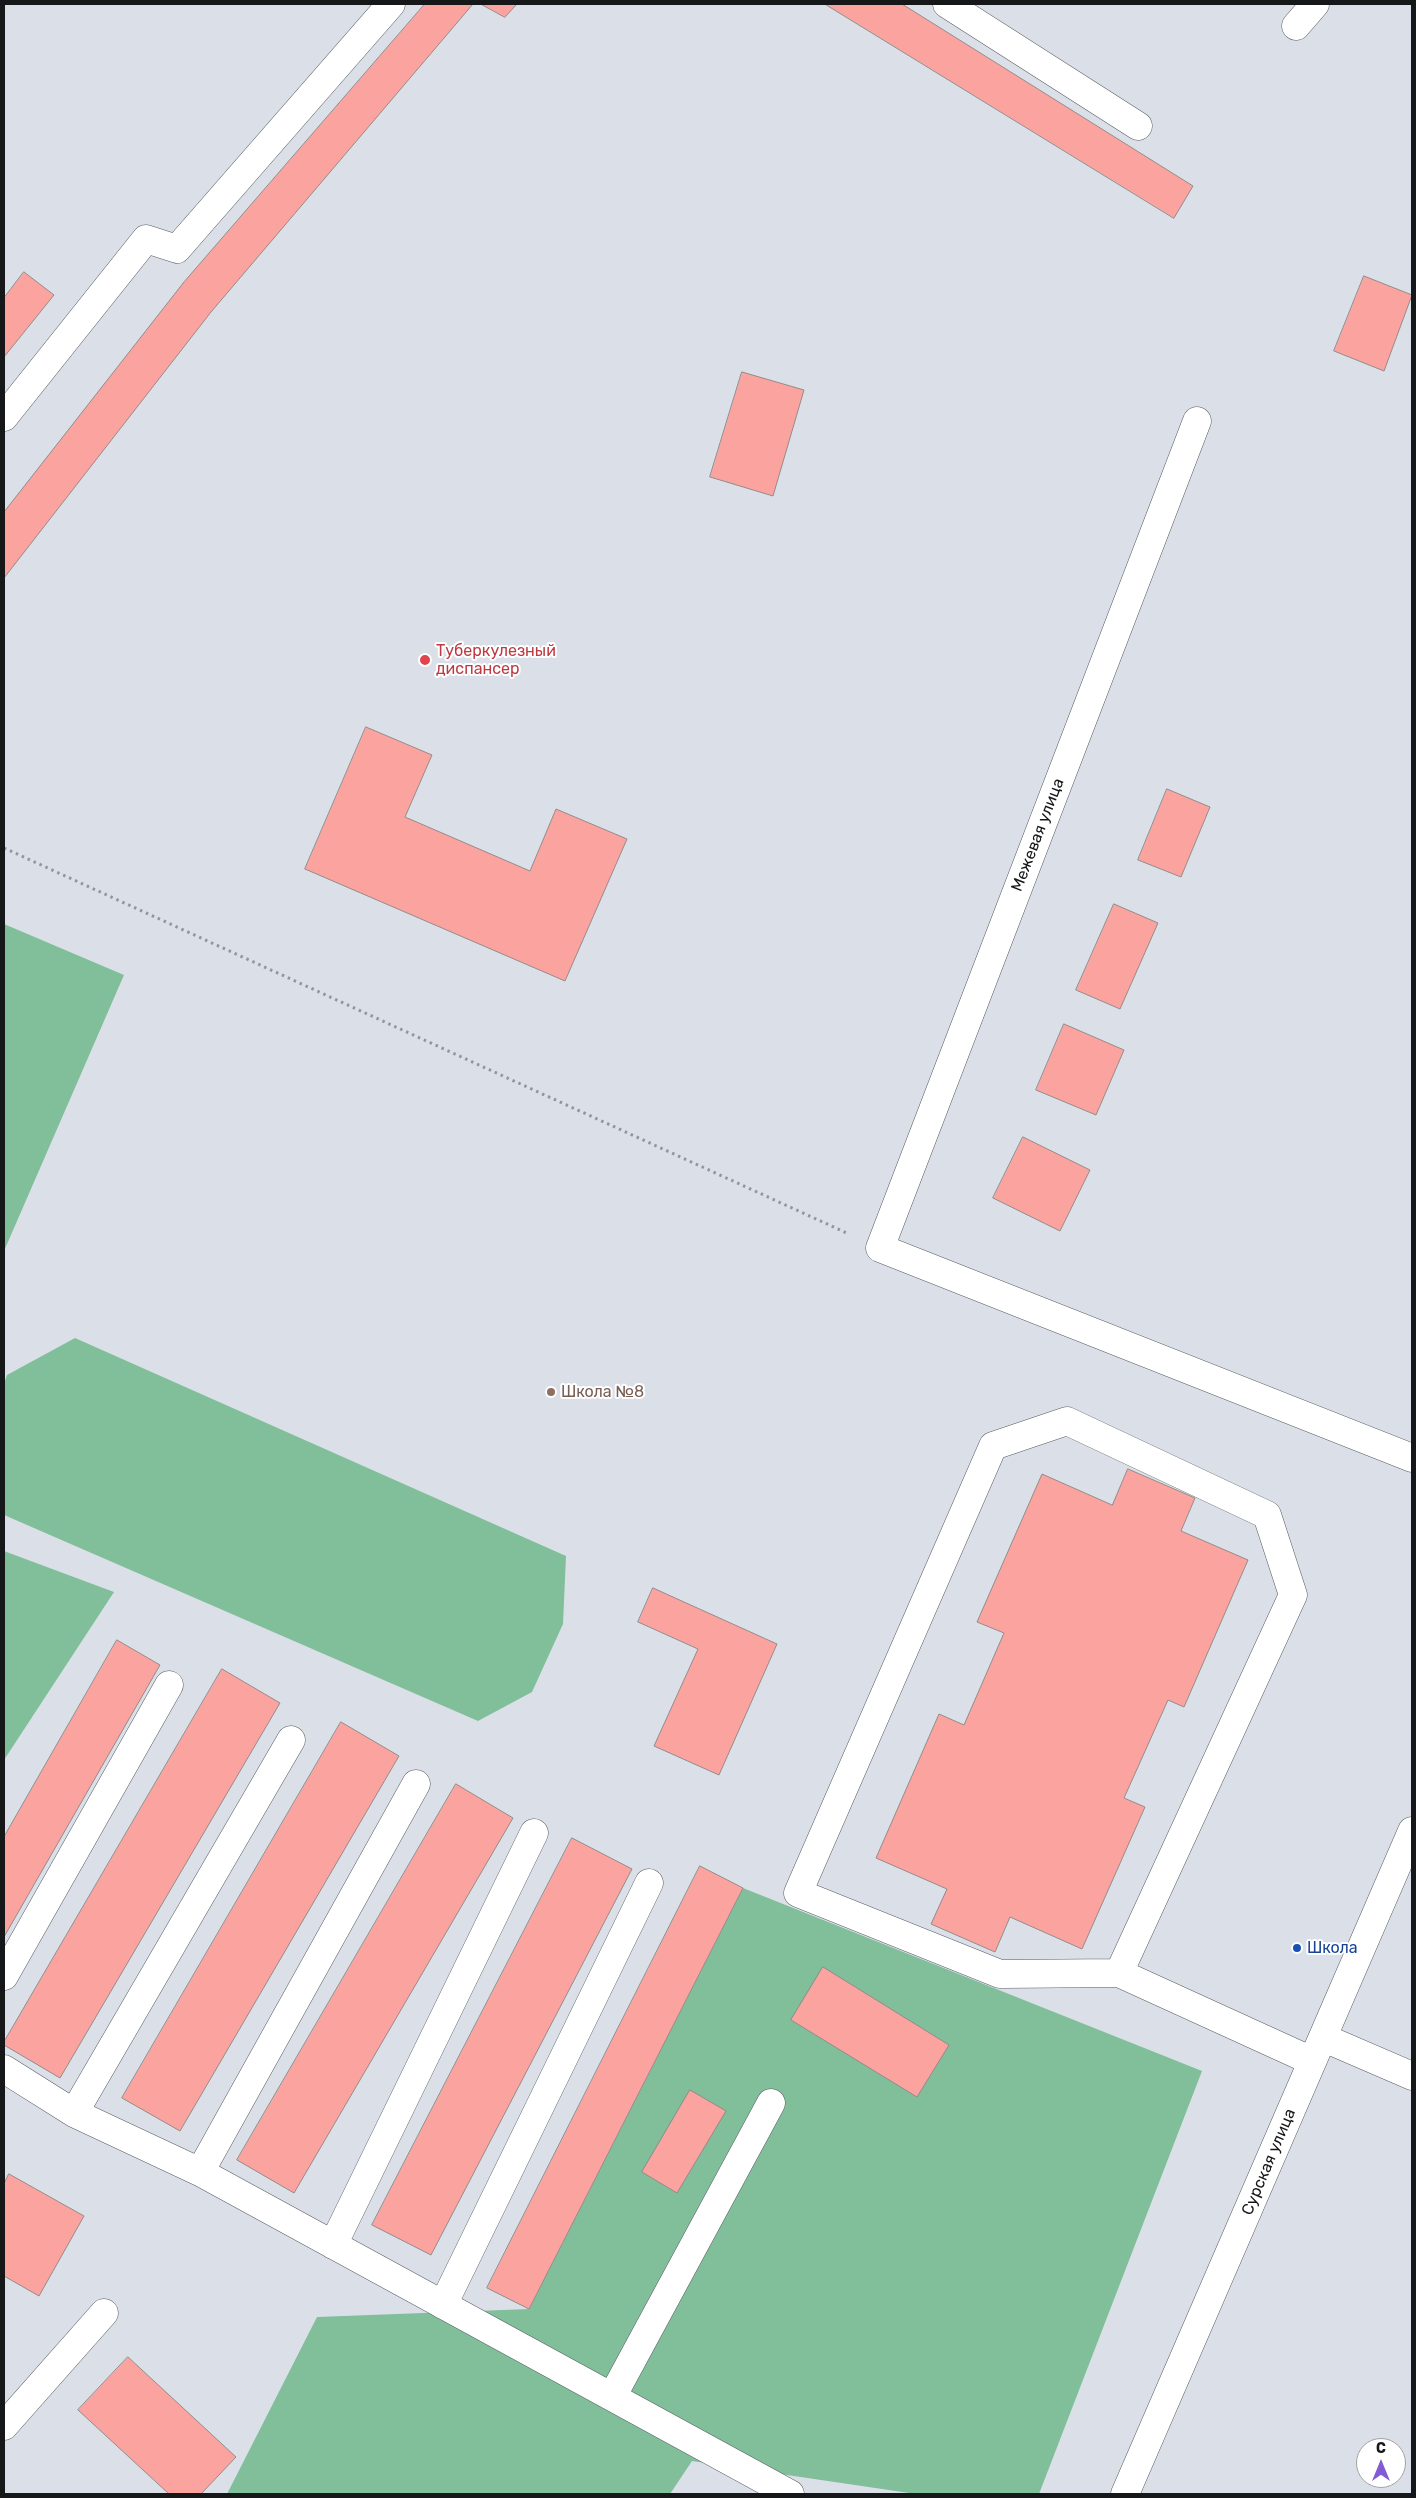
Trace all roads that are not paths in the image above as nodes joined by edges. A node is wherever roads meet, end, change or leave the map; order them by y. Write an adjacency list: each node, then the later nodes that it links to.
1 (391, 4): 6 (street)
2 (947, 4): 5 (street)
3 (1315, 4): 4 (street)
4 (1296, 26)
5 (1138, 126)
6 (4, 416)
7 (1197, 421): 8 (street, Межевая улица)
8 (1412, 1458)
9 (169, 1685): 16 (street)
10 (291, 1740): 21 (street)
11 (416, 1784): 22 (street)
12 (1412, 1831): 17 (street, Сурская улица)
13 (534, 1833): 23 (street)
14 (649, 1883): 24 (street)
15 (1119, 1973): 15 (street); 17 (street)
16 (4, 1976)
17 (1318, 2049): 19 (street); 29 (street, Сурская улица)
18 (4, 2069): 21 (street)
19 (1412, 2076)
20 (771, 2103): 26 (street)
21 (74, 2113): 22 (street)
22 (200, 2172): 23 (street)
23 (333, 2245): 24 (street)
24 (443, 2305): 26 (street)
25 (104, 2313): 27 (street)
26 (612, 2397): 28 (street)
27 (4, 2426)
28 (790, 2494)
29 (1125, 2494)

